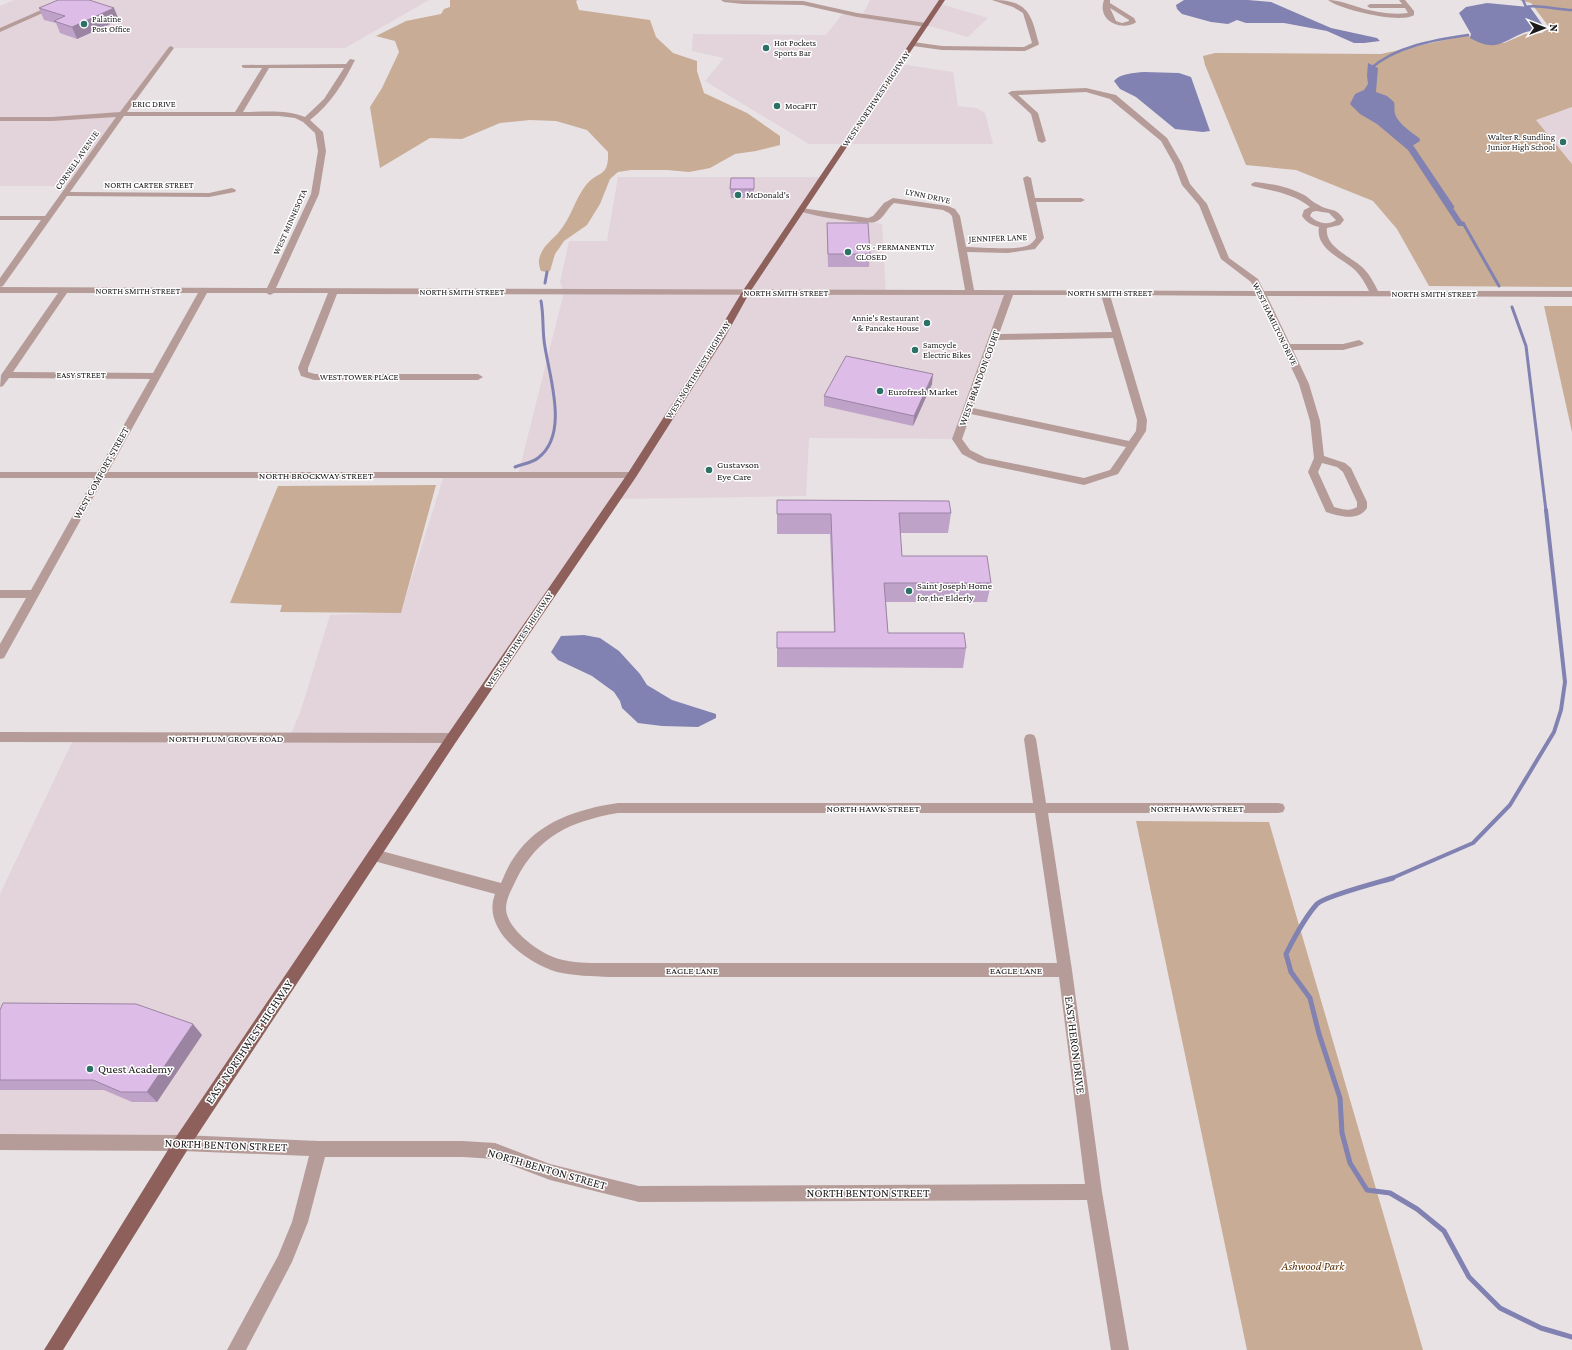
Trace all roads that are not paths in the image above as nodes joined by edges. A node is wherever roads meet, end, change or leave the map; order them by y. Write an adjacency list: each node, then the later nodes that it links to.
1 (69, 0): 9 (street)
2 (724, 0): 8 (street)
3 (942, 0): 8 (main road, WEST NORTHWEST HIGHWAY)
4 (995, 0): 10 (street)
5 (1331, 0): 7 (street)
6 (1404, 3): 7 (street); 7 (street)
7 (1345, 6)
8 (926, 25): 10 (main road, WEST NORTHWEST HIGHWAY)
9 (0, 30)
10 (913, 44): 26 (main road, WEST NORTHWEST HIGHWAY)
11 (172, 48): 14 (street, CORNELL AVENUE)
12 (244, 66): 13 (street)
13 (267, 66): 15 (street); 17 (street)
14 (122, 114): 15 (street, ERIC DRIVE); 16 (street, ERIC DRIVE); 22 (street, CORNELL AVENUE)
15 (237, 114): 17 (street, ERIC DRIVE)
16 (0, 119)
17 (306, 120): 35 (street, WEST MINNESOTA)
18 (1042, 141): 41 (street, WEST HAMILTON DRIVE)
19 (1027, 178): 23 (street, JENNIFER LANE)
20 (1255, 184): 25 (street)
21 (232, 190): 22 (street, NORTH CARTER STREET)
22 (66, 194): 28 (street, CORNELL AVENUE)
23 (1032, 200): 24 (street); 30 (street, JENNIFER LANE)
24 (1081, 200)
25 (1317, 208): 29 (street); 29 (street)
26 (802, 210): 30 (street, LYNN DRIVE); 37 (main road, WEST NORTHWEST HIGHWAY)
27 (0, 218): 28 (street)
28 (48, 218): 31 (street, CORNELL AVENUE)
29 (1323, 226): 42 (street)
30 (962, 249): 38 (street, LYNN DRIVE)
31 (0, 284)
32 (0, 290): 33 (street, NORTH SMITH STREET)
33 (64, 291): 34 (street, NORTH SMITH STREET); 48 (street)
34 (202, 292): 35 (street, NORTH SMITH STREET); 49 (street, WEST COMFORT STREET)
35 (270, 292): 36 (street, NORTH SMITH STREET)
36 (333, 292): 37 (street, NORTH SMITH STREET); 50 (street, WEST TOWER PLACE)
37 (746, 292): 38 (street, NORTH SMITH STREET); 57 (main road, WEST NORTHWEST HIGHWAY)
38 (970, 293): 39 (street, NORTH SMITH STREET)
39 (1010, 293): 40 (street, NORTH SMITH STREET); 45 (street, WEST BRANDON COURT)
40 (1105, 293): 41 (street, NORTH SMITH STREET); 44 (street, WEST BRANDON COURT)
41 (1262, 294): 42 (street, NORTH SMITH STREET); 47 (street, WEST HAMILTON DRIVE)
42 (1375, 294): 43 (street, NORTH SMITH STREET)
43 (1572, 294)
44 (1117, 334): 45 (street); 53 (street, WEST BRANDON COURT)
45 (994, 337): 52 (street, WEST BRANDON COURT)
46 (1359, 343): 47 (street)
47 (1287, 347): 54 (street, WEST HAMILTON DRIVE)
48 (6, 375): 49 (street, EASY STREET); 51 (street)
49 (156, 376): 56 (street, WEST COMFORT STREET)
50 (478, 377)
51 (0, 384)
52 (968, 410): 53 (street); 53 (street, WEST BRANDON COURT)
53 (1132, 445)
54 (1319, 458): 54 (street, WEST HAMILTON DRIVE)
55 (0, 474): 56 (street, NORTH BROCKWAY STREET)
56 (101, 475): 57 (street, NORTH BROCKWAY STREET); 59 (street, WEST COMFORT STREET)
57 (632, 475): 62 (main road, WEST NORTHWEST HIGHWAY)
58 (0, 594): 59 (street)
59 (34, 594): 60 (street, WEST COMFORT STREET)
60 (0, 655)
61 (0, 737): 62 (street, NORTH PLUM GROVE ROAD)
62 (452, 738): 66 (main road, EAST NORTHWEST HIGHWAY)
63 (1030, 739): 64 (street, EAST HERON DRIVE)
64 (1041, 808): 65 (street, NORTH HAWK STREET); 67 (street, NORTH HAWK STREET); 68 (street, EAST HERON DRIVE)
65 (1278, 808)
66 (374, 856): 67 (street); 70 (main road, EAST NORTHWEST HIGHWAY)
67 (504, 890): 68 (street, EAGLE LANE)
68 (1065, 970): 72 (street, EAST HERON DRIVE)
69 (0, 1142): 70 (street, NORTH BENTON STREET)
70 (182, 1143): 71 (street, NORTH BENTON STREET); 73 (main road, EAST NORTHWEST HIGHWAY)
71 (319, 1149): 72 (street, NORTH BENTON STREET); 74 (street)
72 (1094, 1192): 75 (street, EAST HERON DRIVE)
73 (53, 1350)
74 (236, 1350)
75 (1120, 1350)

